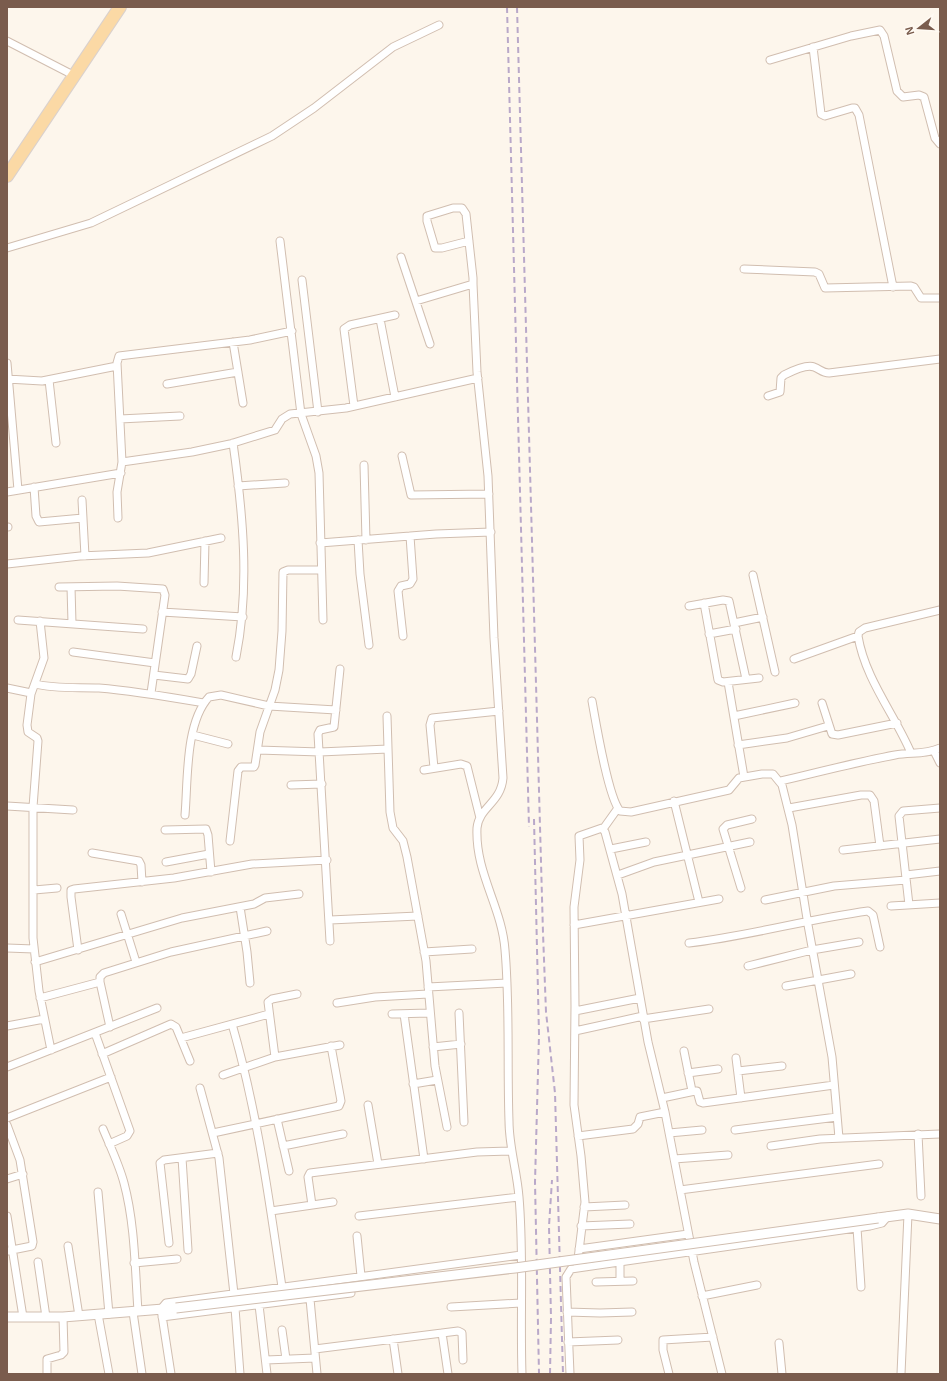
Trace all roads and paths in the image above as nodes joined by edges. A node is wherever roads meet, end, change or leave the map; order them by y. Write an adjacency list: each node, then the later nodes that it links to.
1 (120, 7): 6 (main road)
2 (439, 25): 11 (street)
3 (7, 41): 6 (street)
4 (813, 47): 5 (street); 7 (street); 16 (street)
5 (770, 60)
6 (75, 76): 8 (main road)
7 (940, 144)
8 (7, 176)
9 (280, 241): 21 (street)
10 (469, 241): 10 (street); 15 (street)
11 (7, 248)
12 (401, 256): 18 (street)
13 (744, 269): 16 (street)
14 (302, 280): 36 (street)
15 (473, 284): 18 (street); 28 (street)
16 (892, 287): 17 (street)
17 (940, 298)
18 (416, 301): 23 (street)
19 (395, 316): 20 (street)
20 (380, 319): 33 (street); 35 (street)
21 (292, 331): 22 (street); 37 (street)
22 (233, 342): 26 (street); 27 (street)
23 (430, 344)
24 (940, 359): 32 (street)
25 (7, 363): 29 (street)
26 (117, 366): 30 (street); 39 (street)
27 (238, 372): 31 (street); 34 (street)
28 (478, 378): 33 (street); 52 (street)
29 (8, 379): 30 (street); 42 (street)
30 (49, 380): 40 (street)
31 (167, 384)
32 (768, 396)
33 (394, 397): 35 (street)
34 (243, 403)
35 (354, 406): 36 (street)
36 (318, 412): 37 (street)
37 (301, 414): 41 (street); 61 (street)
38 (180, 416): 39 (street)
39 (120, 420): 44 (street)
40 (56, 443)
41 (233, 443): 44 (street); 48 (street)
42 (11, 447): 50 (street)
43 (402, 456): 52 (street)
44 (122, 462): 46 (street)
45 (364, 465): 59 (street)
46 (121, 473): 49 (street); 55 (street)
47 (285, 483): 48 (street)
48 (238, 486): 73 (street)
49 (34, 487): 50 (street); 54 (street)
50 (18, 490): 51 (street)
51 (7, 492)
52 (489, 494): 56 (street)
53 (82, 500): 54 (street)
54 (83, 518): 62 (street)
55 (118, 518)
56 (491, 532): 57 (street); 106 (street)
57 (410, 536): 59 (street); 82 (street)
58 (221, 538): 60 (street)
59 (362, 540): 61 (street); 84 (street)
60 (205, 541): 62 (street); 66 (street)
61 (320, 543): 64 (street)
62 (85, 556): 63 (street)
63 (7, 564)
64 (321, 570): 76 (street); 104 (street)
65 (754, 575): 74 (street)
66 (204, 583)
67 (59, 587): 68 (street)
68 (71, 587): 72 (street); 78 (street)
69 (704, 603): 70 (street); 79 (street); 81 (street)
70 (689, 606)
71 (940, 610): 83 (street)
72 (162, 612): 73 (street); 89 (street)
73 (243, 617): 87 (street)
74 (763, 617): 79 (street); 91 (street)
75 (18, 620): 77 (street)
76 (323, 620)
77 (40, 621): 78 (street); 96 (street)
78 (72, 623): 80 (street)
79 (735, 626): 81 (street); 94 (street)
80 (143, 629)
81 (709, 634): 95 (street)
82 (403, 636)
83 (858, 636): 88 (street); 109 (street)
84 (369, 645)
85 (196, 646): 92 (street)
86 (73, 652): 89 (street)
87 (236, 657)
88 (794, 659)
89 (155, 663): 92 (street)
90 (340, 669): 105 (street)
91 (775, 672)
92 (154, 675): 99 (street)
93 (759, 678): 94 (street)
94 (746, 679): 95 (street)
95 (728, 682): 108 (street)
96 (34, 684): 98 (street); 99 (street)
97 (7, 688): 98 (street)
98 (31, 693): 128 (street)
99 (151, 693): 101 (street)
100 (592, 701): 129 (street)
101 (204, 703): 104 (street); 111 (street)
102 (795, 703): 108 (street)
103 (822, 703): 110 (street)
104 (269, 706): 105 (street); 115 (street)
105 (336, 710): 117 (street)
106 (498, 711): 120 (street); 134 (street)
107 (387, 716): 114 (street)
108 (734, 716): 113 (street)
109 (897, 724): 110 (street); 118 (street)
110 (828, 726): 113 (street)
111 (193, 735): 112 (street); 133 (street)
112 (228, 744)
113 (738, 745): 122 (street)
114 (388, 749): 117 (street); 170 (street)
115 (258, 750): 117 (street); 139 (street)
116 (937, 750): 118 (street); 119 (street)
117 (320, 752): 124 (street)
118 (911, 754): 123 (street)
119 (940, 764)
120 (434, 768): 121 (street); 134 (street)
121 (424, 770)
122 (744, 777): 123 (street); 126 (street)
123 (781, 781): 130 (street)
124 (322, 784): 125 (street); 150 (street)
125 (291, 785)
126 (674, 801): 129 (street); 149 (street)
127 (7, 806): 128 (street)
128 (33, 807): 132 (street); 159 (street)
129 (618, 808): 136 (street)
130 (789, 808): 143 (street); 160 (street)
131 (940, 808): 142 (street)
132 (73, 810)
133 (185, 814)
134 (480, 818): 194 (street)
135 (752, 819): 144 (street)
136 (603, 829): 145 (street); 174 (street)
137 (165, 830): 148 (street)
138 (940, 839): 142 (street)
139 (230, 841)
140 (646, 842): 145 (street)
141 (750, 842): 144 (street)
142 (902, 844): 143 (street); 155 (street)
143 (880, 846): 146 (street)
144 (728, 847): 149 (street); 158 (street)
145 (611, 850): 154 (street)
146 (843, 850)
147 (92, 853): 156 (street)
148 (209, 854): 151 (street); 153 (street)
149 (688, 855): 154 (street); 164 (street)
150 (327, 860): 153 (street); 172 (street)
151 (166, 862)
152 (940, 871): 155 (street)
153 (211, 872): 156 (street)
154 (618, 875): 171 (street)
155 (906, 877): 160 (street); 166 (street)
156 (142, 882): 185 (street)
157 (57, 888): 159 (street)
158 (741, 888)
159 (34, 890): 183 (street)
160 (802, 892): 163 (street); 173 (street)
161 (299, 894): 167 (street)
162 (719, 899): 164 (street)
163 (765, 900)
164 (699, 902): 171 (street)
165 (940, 903): 166 (street)
166 (909, 905): 168 (street)
167 (240, 906): 176 (street); 177 (street)
168 (891, 906)
169 (121, 914): 176 (street)
170 (418, 916): 172 (street); 187 (street)
171 (626, 916): 174 (street); 200 (street)
172 (330, 920): 178 (street)
173 (807, 921): 180 (street); 181 (street); 186 (street)
174 (574, 925): 204 (street)
175 (267, 931): 177 (street)
176 (127, 935): 185 (street); 189 (street)
177 (244, 935): 189 (street); 195 (street)
178 (330, 941)
179 (859, 942): 186 (street)
180 (689, 944)
181 (880, 947)
182 (7, 948): 183 (street)
183 (34, 949): 188 (street)
184 (472, 949): 187 (street)
185 (78, 950): 188 (street)
186 (812, 950): 190 (street); 192 (street)
187 (424, 952): 197 (street)
188 (35, 962): 199 (street)
189 (136, 962): 193 (street)
190 (748, 966)
191 (851, 974): 192 (street)
192 (818, 980): 196 (street); 238 (street)
193 (100, 982): 199 (street); 214 (street)
194 (507, 983): 197 (street); 265 (street)
195 (250, 984)
196 (786, 986)
197 (428, 990): 201 (street); 205 (street)
198 (297, 994): 206 (street)
199 (40, 998): 211 (street)
200 (640, 998): 204 (street); 210 (street)
201 (337, 1003)
202 (157, 1008): 214 (street)
203 (708, 1009): 210 (street)
204 (575, 1011): 215 (street)
205 (429, 1012): 208 (street); 221 (street)
206 (269, 1014): 212 (street); 225 (street)
207 (392, 1014): 208 (street)
208 (404, 1014): 237 (street)
209 (460, 1014): 218 (street)
210 (643, 1018): 215 (street); 241 (street)
211 (44, 1019): 213 (street); 222 (street)
212 (232, 1024): 217 (street); 230 (street)
213 (7, 1026)
214 (110, 1027): 216 (street)
215 (575, 1031): 260 (street)
216 (95, 1033): 222 (street); 224 (street)
217 (181, 1038): 224 (street); 227 (street)
218 (461, 1044): 221 (street); 248 (street)
219 (340, 1045): 220 (street)
220 (331, 1046): 225 (street); 247 (street)
221 (433, 1047): 236 (street)
222 (51, 1050): 229 (street)
223 (684, 1050): 233 (street)
224 (102, 1054): 235 (street)
225 (275, 1057): 230 (street)
226 (736, 1058): 232 (street)
227 (190, 1061)
228 (782, 1066): 232 (street)
229 (7, 1067)
230 (244, 1069): 234 (street); 249 (street)
231 (718, 1069): 233 (street)
232 (738, 1071): 242 (street)
233 (688, 1073): 240 (street)
234 (223, 1075)
235 (111, 1077): 246 (street); 262 (street)
236 (437, 1080): 237 (street); 251 (street)
237 (413, 1084): 269 (street)
238 (834, 1085): 242 (street); 245 (street)
239 (200, 1088): 255 (street)
240 (692, 1091): 241 (street); 242 (street)
241 (662, 1098): 244 (street)
242 (741, 1098)
243 (368, 1105): 271 (street)
244 (665, 1112): 256 (street); 260 (street)
245 (837, 1117): 254 (street); 261 (street)
246 (7, 1118)
247 (277, 1119): 249 (street); 263 (street)
248 (464, 1122)
249 (257, 1124): 255 (street); 284 (street)
250 (7, 1125): 274 (street)
251 (447, 1127)
252 (103, 1129): 262 (street)
253 (702, 1130): 256 (street)
254 (734, 1130)
255 (213, 1133): 266 (street)
256 (669, 1133): 270 (street)
257 (343, 1134): 263 (street)
258 (918, 1134): 259 (street); 261 (street); 279 (street)
259 (940, 1134)
260 (578, 1136): 283 (street)
261 (839, 1138): 264 (street)
262 (109, 1144): 305 (street)
263 (283, 1146): 273 (street)
264 (770, 1146)
265 (511, 1151): 269 (street); 278 (street)
266 (218, 1153): 268 (street); 315 (street)
267 (728, 1155): 270 (street)
268 (182, 1158): 295 (street); 299 (street)
269 (424, 1159): 271 (street)
270 (674, 1159): 276 (street)
271 (378, 1164): 281 (street)
272 (878, 1164): 276 (street)
273 (289, 1171)
274 (23, 1174): 275 (street); 298 (street)
275 (7, 1178)
276 (680, 1190): 293 (street)
277 (98, 1192): 327 (street)
278 (519, 1196): 287 (street); 301 (street)
279 (920, 1196)
280 (334, 1202): 281 (street)
281 (312, 1205): 284 (street)
282 (625, 1205): 283 (street)
283 (584, 1207): 291 (street)
284 (270, 1211): 312 (street)
285 (908, 1214): 288 (street); 289 (street); 359 (street)
286 (7, 1216): 298 (street)
287 (359, 1216)
288 (888, 1216): 292 (street); 325 (street, bridge)
289 (940, 1219)
290 (630, 1224): 291 (street)
291 (581, 1226): 297 (street)
292 (857, 1228): 300 (street); 313 (street)
293 (688, 1234): 297 (street); 300 (street)
294 (357, 1236): 307 (street)
295 (169, 1243)
296 (68, 1246): 328 (street)
297 (579, 1249): 306 (street)
298 (10, 1250): 330 (street)
299 (188, 1250)
300 (692, 1252): 303 (street); 316 (street)
301 (521, 1254): 307 (street); 318 (street)
302 (177, 1259): 305 (street)
303 (620, 1261): 306 (street); 308 (street)
304 (38, 1262): 331 (street)
305 (134, 1263): 322 (street)
306 (578, 1267): 323 (street)
307 (361, 1276): 312 (street)
308 (620, 1281): 309 (street); 310 (street)
309 (633, 1281)
310 (596, 1282)
311 (757, 1285): 316 (street)
312 (282, 1287): 315 (street)
313 (861, 1287)
314 (351, 1293): 317 (street)
315 (234, 1294): 325 (street)
316 (702, 1296): 335 (street)
317 (310, 1299): 319 (street); 340 (street)
318 (521, 1303): 320 (street); 354 (street)
319 (259, 1305): 321 (street); 343 (street)
320 (451, 1307)
321 (235, 1308): 325 (street); 349 (street)
322 (135, 1312): 325 (street); 327 (street); 347 (street)
323 (567, 1312): 324 (street); 338 (street)
324 (632, 1312)
325 (162, 1313): 348 (street)
326 (98, 1314): 327 (street); 328 (street); 346 (street)
327 (109, 1314)
328 (79, 1316): 332 (street)
329 (7, 1317): 330 (street)
330 (23, 1317): 331 (street)
331 (46, 1317): 332 (street)
332 (64, 1317): 345 (street)
333 (282, 1330): 342 (street)
334 (442, 1333): 336 (street); 344 (street); 353 (street)
335 (713, 1337): 356 (street); 357 (street)
336 (393, 1339): 340 (street); 352 (street)
337 (618, 1340): 338 (street)
338 (568, 1342): 355 (street)
339 (779, 1343): 358 (street)
340 (315, 1349): 341 (street)
341 (315, 1358): 342 (street); 351 (street)
342 (286, 1359): 343 (street)
343 (266, 1360): 350 (street)
344 (464, 1360)
345 (47, 1374)
346 (109, 1374)
347 (142, 1374)
348 (171, 1374)
349 (240, 1374)
350 (267, 1374)
351 (317, 1374)
352 (398, 1374)
353 (448, 1374)
354 (522, 1374)
355 (570, 1374)
356 (669, 1374)
357 (722, 1374)
358 (782, 1374)
359 (901, 1374)

